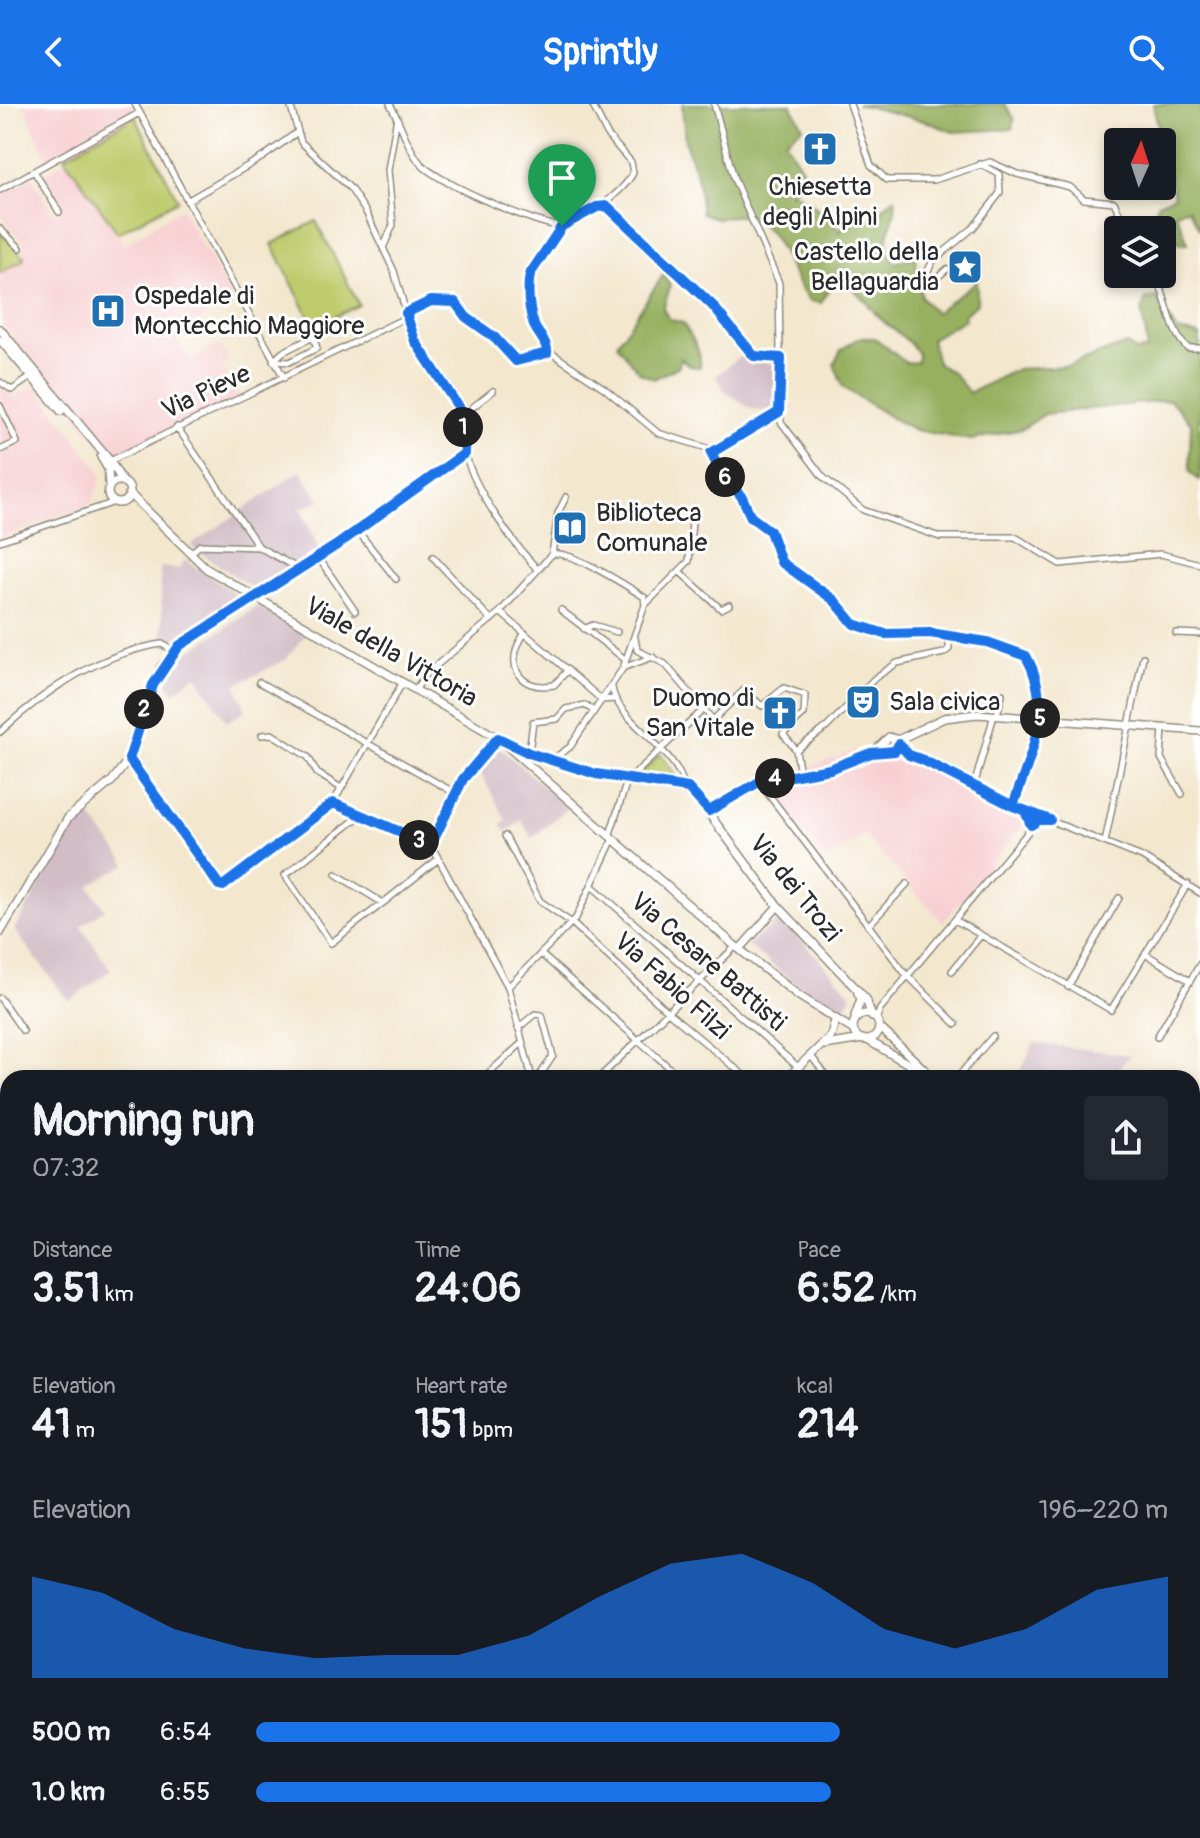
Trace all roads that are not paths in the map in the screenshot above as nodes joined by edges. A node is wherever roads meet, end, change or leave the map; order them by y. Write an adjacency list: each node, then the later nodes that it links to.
1 (135, 104): 7 (street)
2 (290, 104): 9 (street)
3 (390, 104): 8 (street)
4 (592, 104): 14 (street)
5 (714, 104): 28 (street)
6 (850, 104): 10 (street)
7 (139, 113): 11 (street); 13 (street)
8 (397, 117): 17 (street); 20 (street)
9 (297, 132): 13 (street); 20 (street)
10 (979, 164): 16 (street); 21 (street)
11 (34, 171): 12 (street); 15 (street)
12 (0, 190)
13 (187, 201): 29 (street)
14 (604, 205): 17 (street); 28 (street)
15 (59, 212)
16 (1120, 216)
17 (562, 226): 27 (street)
18 (0, 229): 19 (street)
19 (20, 248)
20 (383, 248): 23 (street)
21 (947, 269)
22 (1162, 288): 26 (street)
23 (406, 316): 27 (street, Via Pieve); 31 (street, Via Pieve); 36 (street)
24 (0, 329): 37 (street)
25 (0, 340): 30 (street)
26 (1200, 348)
27 (547, 353): 42 (street)
28 (781, 358): 35 (street)
29 (275, 361): 29 (street); 31 (street)
30 (32, 376): 32 (street); 37 (street)
31 (284, 378): 38 (street, Via Pieve)
32 (0, 382)
33 (493, 391): 36 (street)
34 (0, 406): 40 (street)
35 (779, 412): 42 (street); 58 (street)
36 (463, 415): 41 (street)
37 (72, 420): 39 (street, Viale della Vittoria)
38 (177, 427): 43 (street, Via Pieve); 53 (street)
39 (97, 448): 43 (street, Viale della Vittoria); 45 (street)
40 (0, 450)
41 (465, 453): 51 (street); 60 (street)
42 (711, 453): 76 (street)
43 (110, 461): 44 (street, Viale della Vittoria)
44 (123, 482): 45 (street); 46 (street, Viale della Vittoria)
45 (109, 488): 48 (street)
46 (129, 493): 48 (street); 49 (street, Viale della Vittoria)
47 (566, 497): 54 (street)
48 (116, 501): 49 (street); 52 (street)
49 (143, 505): 55 (street, Viale della Vittoria)
50 (692, 521): 61 (street)
51 (357, 530): 56 (street); 62 (street)
52 (0, 541)
53 (259, 547): 55 (street); 59 (street)
54 (552, 554): 60 (street); 64 (street)
55 (189, 555): 63 (street, Viale della Vittoria)
56 (318, 557): 59 (street); 67 (street)
57 (433, 557): 69 (street)
58 (1200, 564)
59 (297, 568): 63 (street)
60 (538, 570): 68 (street)
61 (680, 572): 64 (street); 65 (street)
62 (396, 579)
63 (254, 598): 77 (street); 84 (street, Viale della Vittoria)
64 (645, 605): 75 (street)
65 (729, 605)
66 (561, 610): 70 (street)
67 (355, 611)
68 (500, 612): 69 (street); 72 (street)
69 (491, 620): 86 (street)
70 (583, 630): 71 (street); 80 (street)
71 (617, 632)
72 (525, 633): 82 (street); 82 (street)
73 (1176, 633): 74 (street)
74 (1200, 634)
75 (635, 638): 78 (street); 80 (street)
76 (949, 638): 93 (street); 106 (street)
77 (174, 651): 97 (street); 108 (street)
78 (654, 657): 81 (street); 90 (street)
79 (1143, 657): 94 (street)
80 (626, 660): 81 (street)
81 (623, 668): 85 (street)
82 (568, 670): 89 (street)
83 (259, 682): 101 (street)
84 (403, 682): 86 (street, Viale della Vittoria); 101 (street)
85 (612, 686): 88 (street); 89 (street)
86 (416, 689): 99 (street, Viale della Vittoria)
87 (1002, 694): 92 (street)
88 (615, 699): 89 (street); 105 (street)
89 (602, 700): 91 (street)
90 (703, 710): 105 (street); 106 (street)
91 (594, 711): 104 (street); 107 (street)
92 (996, 715): 93 (street); 100 (street); 114 (street)
93 (1040, 719): 94 (street); 120 (street)
94 (1130, 726): 95 (street); 128 (street)
95 (1163, 729): 96 (street); 118 (street)
96 (1200, 731)
97 (0, 732)
98 (262, 735): 116 (street)
99 (498, 738): 103 (street, Viale della Vittoria); 117 (street)
100 (899, 742): 102 (street); 102 (street); 114 (street)
101 (366, 744): 116 (street); 117 (street)
102 (886, 745): 111 (street)
103 (508, 746): 107 (street); 127 (street, Viale della Vittoria)
104 (570, 747): 109 (street); 110 (street)
105 (661, 750): 112 (street); 115 (street)
106 (796, 750): 111 (street)
107 (529, 753): 109 (street)
108 (129, 759): 119 (street); 142 (street)
109 (551, 760): 110 (street)
110 (572, 767): 112 (street)
111 (800, 774): 113 (street)
112 (627, 781): 115 (street); 127 (street)
113 (759, 782): 121 (street); 141 (street)
114 (974, 786): 120 (street)
115 (684, 787): 121 (street, Via dei Trozi)
116 (341, 788): 119 (street)
117 (455, 793): 129 (street)
118 (1182, 794)
119 (333, 803): 123 (street)
120 (1013, 806): 122 (street)
121 (709, 811): 138 (street, Via dei Trozi)
122 (1025, 811): 124 (street); 125 (street)
123 (361, 815): 129 (street); 137 (street)
124 (1050, 820): 125 (street); 128 (street)
125 (1031, 825): 139 (street)
126 (505, 836): 140 (street, Via Fabio Filzi)
127 (611, 837): 134 (street); 144 (street, Viale della Vittoria)
128 (1105, 842): 133 (street)
129 (431, 845): 130 (street)
130 (437, 860): 137 (street); 152 (street)
131 (336, 874): 137 (street)
132 (907, 884): 141 (street)
133 (1188, 884): 135 (street); 146 (street)
134 (591, 886): 140 (street); 151 (street, Via Cesare Battisti)
135 (1200, 893)
136 (1119, 898): 153 (street)
137 (383, 903)
138 (778, 906): 144 (street); 154 (street, Via dei Trozi)
139 (955, 920): 143 (street); 149 (street)
140 (572, 923): 145 (street); 156 (street, Via Fabio Filzi)
141 (868, 926): 149 (street)
142 (0, 933)
143 (981, 935): 148 (street); 153 (street)
144 (738, 948): 151 (street); 158 (street, Viale della Vittoria)
145 (542, 955): 152 (street); 167 (street)
146 (1147, 955): 150 (street); 153 (street)
147 (1200, 964): 150 (street)
148 (952, 971)
149 (907, 976): 159 (street); 160 (street)
150 (1190, 981): 165 (street)
151 (698, 982): 156 (street); 178 (street, Via Cesare Battisti)
152 (508, 987): 161 (street)
153 (1068, 987)
154 (855, 988): 157 (street); 159 (street, Via dei Trozi)
155 (0, 998): 163 (street)
156 (668, 1012): 167 (street); 177 (street, Via Fabio Filzi)
157 (855, 1016): 158 (street); 159 (street); 162 (street)
158 (832, 1018): 162 (street, Viale della Vittoria); 170 (street)
159 (876, 1021): 166 (street); 182 (street, Via dei Trozi)
160 (956, 1024)
161 (518, 1028): 168 (street); 174 (street)
162 (852, 1030): 166 (street, Viale della Vittoria); 169 (street)
163 (23, 1031)
164 (993, 1036): 183 (street)
165 (1157, 1037)
166 (866, 1040): 169 (street); 181 (street, Viale della Vittoria)
167 (640, 1041): 175 (street); 176 (street)
168 (522, 1043): 172 (street); 173 (street)
169 (843, 1043): 170 (street)
170 (822, 1046): 171 (street)
171 (811, 1056): 179 (street); 180 (street)
172 (492, 1070)
173 (530, 1070)
174 (543, 1070)
175 (607, 1070)
176 (672, 1070)
177 (737, 1070)
178 (789, 1070)
179 (797, 1070)
180 (822, 1070)
181 (919, 1070)
182 (925, 1070)
183 (964, 1070)

